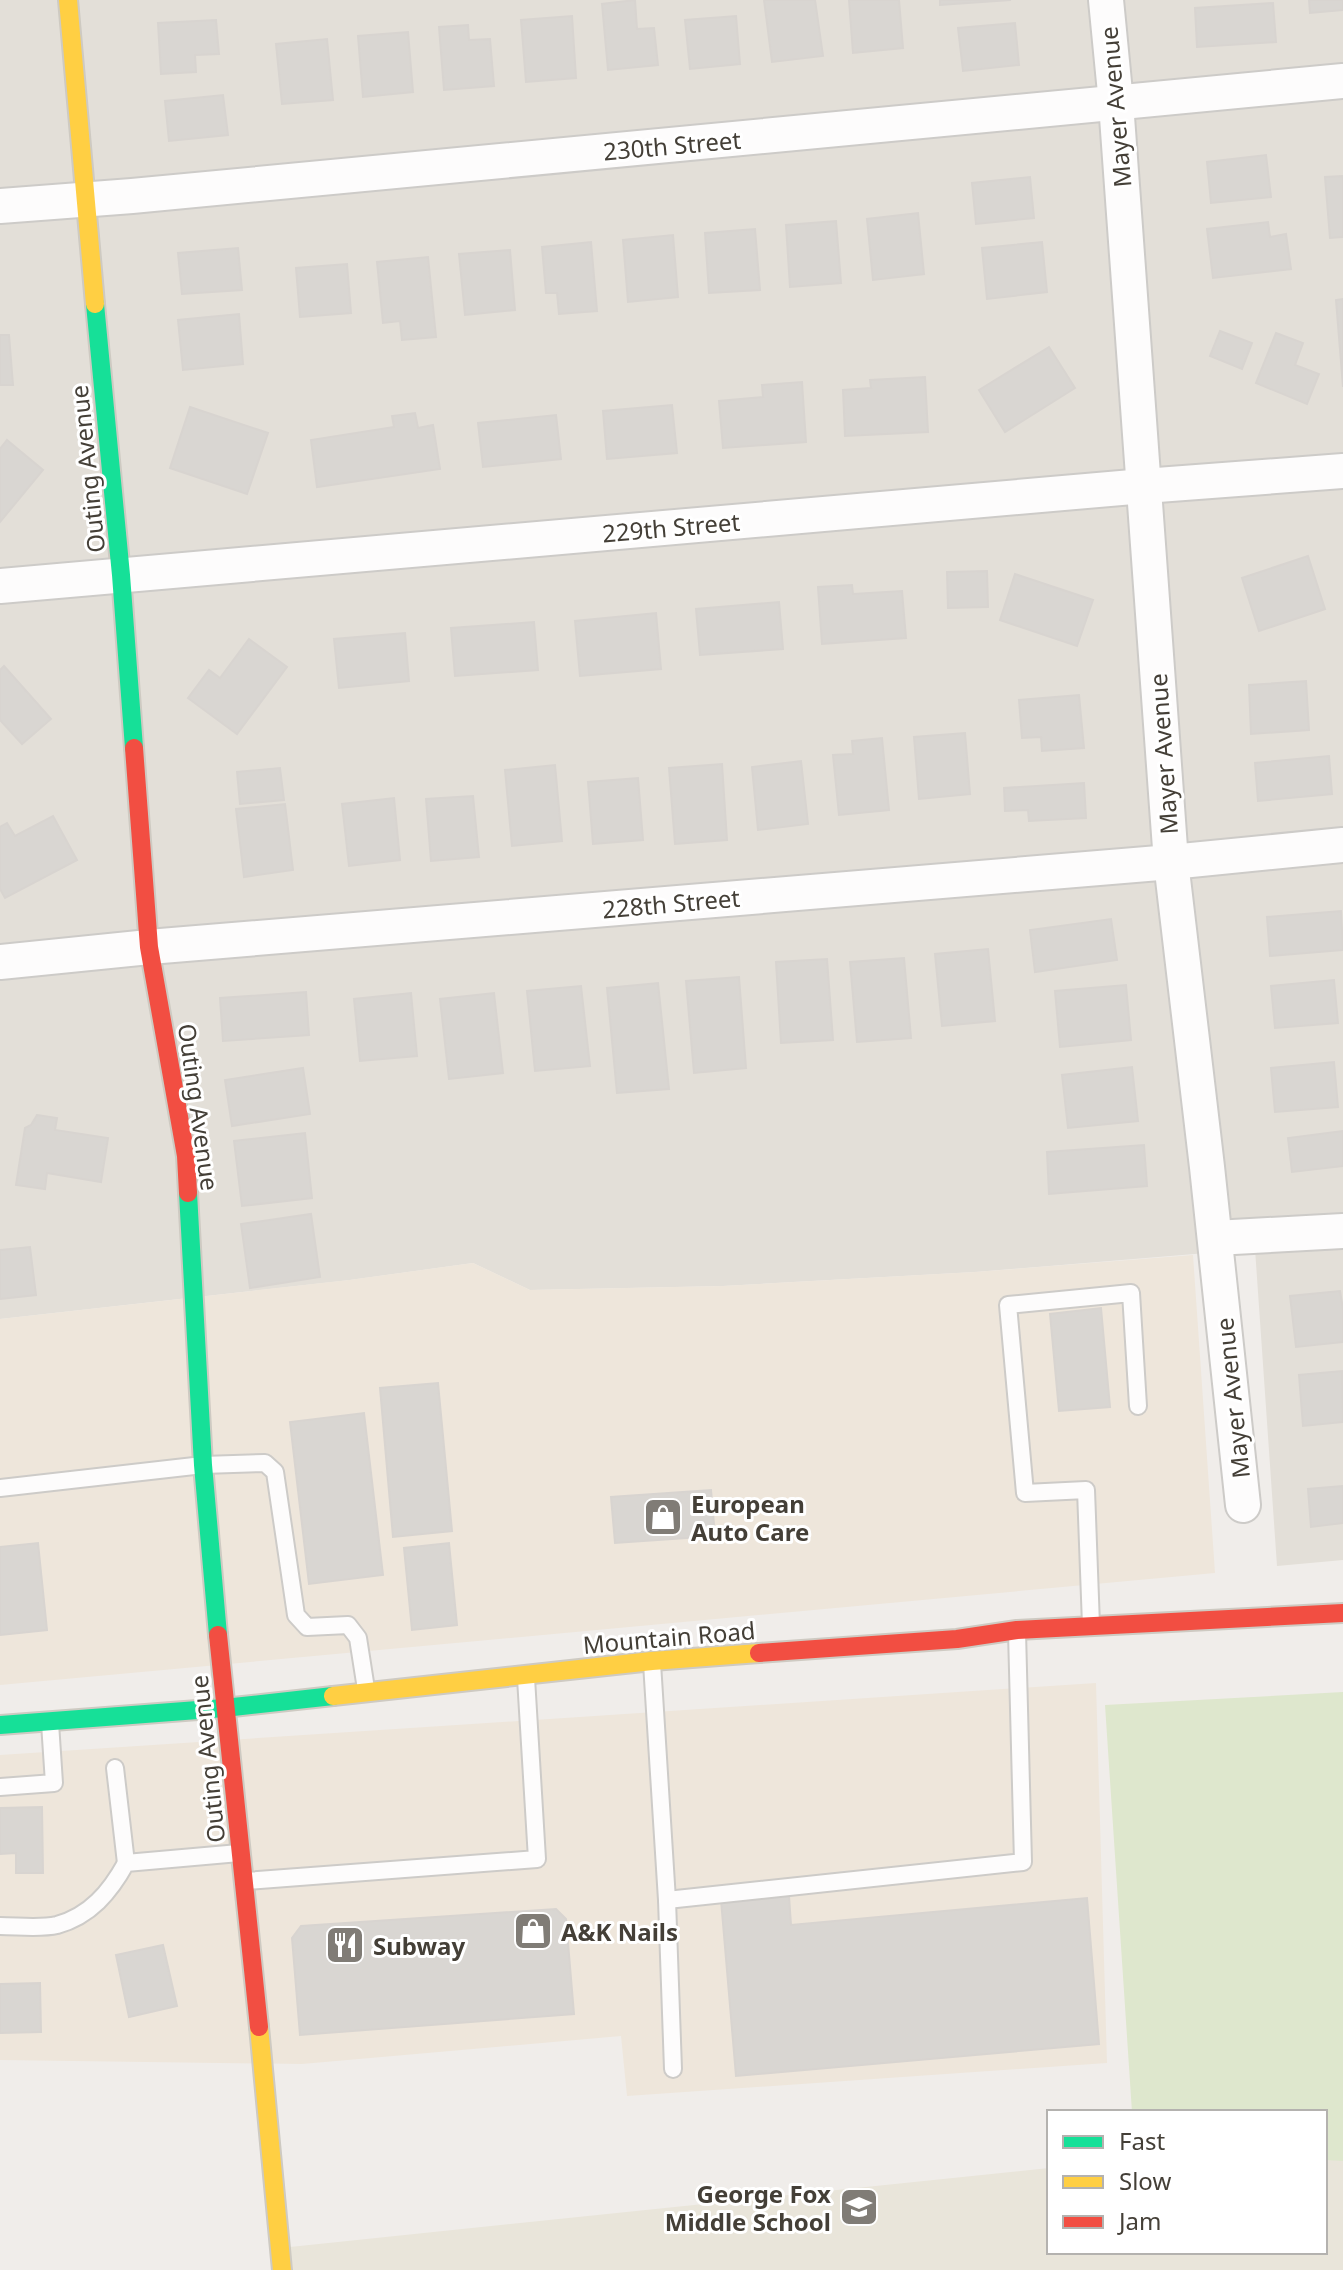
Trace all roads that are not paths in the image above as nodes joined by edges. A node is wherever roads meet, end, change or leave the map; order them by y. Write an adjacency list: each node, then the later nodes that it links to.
1 (68, 0): 5 (street, Outing Avenue)
2 (1106, 0): 4 (street, Mayer Avenue)
3 (1343, 81): 4 (street, 230th Street)
4 (1116, 103): 5 (street, 230th Street); 8 (street, Mayer Avenue)
5 (85, 200): 6 (street, 230th Street); 9 (street, Outing Avenue)
6 (0, 206)
7 (1343, 471): 8 (street, 229th Street)
8 (1144, 486): 9 (street, 229th Street); 12 (street, Mayer Avenue)
9 (121, 575): 10 (street, 229th Street); 13 (street, Outing Avenue)
10 (0, 586)
11 (1343, 845): 12 (street, 228th Street)
12 (1171, 862): 13 (street, 228th Street); 16 (street, Mayer Avenue)
13 (149, 947): 14 (street, 228th Street); 18 (street, Outing Avenue)
14 (0, 962)
15 (1343, 1231): 16 (street)
16 (1215, 1238): 20 (street, Mayer Avenue)
17 (1138, 1406): 22 (lane)
18 (203, 1465): 19 (lane); 26 (lane); 27 (street, Outing Avenue)
19 (0, 1488)
20 (1243, 1505)
21 (1343, 1613): 22 (street, Mountain Road)
22 (1091, 1626): 23 (street, Mountain Road)
23 (1017, 1630): 24 (street, Mountain Road); 35 (lane)
24 (652, 1661): 25 (street, Mountain Road); 35 (lane)
25 (525, 1675): 26 (street, Mountain Road); 34 (lane)
26 (366, 1693): 27 (street, Mountain Road)
27 (224, 1708): 28 (street, Mountain Road); 32 (street, Outing Avenue)
28 (50, 1721): 29 (street, Mountain Road); 31 (lane)
29 (0, 1725)
30 (115, 1768): 33 (lane)
31 (0, 1787)
32 (241, 1853): 33 (lane); 34 (street, Outing Avenue)
33 (126, 1863): 36 (lane)
34 (245, 1881): 38 (street, Outing Avenue)
35 (667, 1900): 37 (lane)
36 (0, 1926)
37 (673, 2069)
38 (282, 2270)

